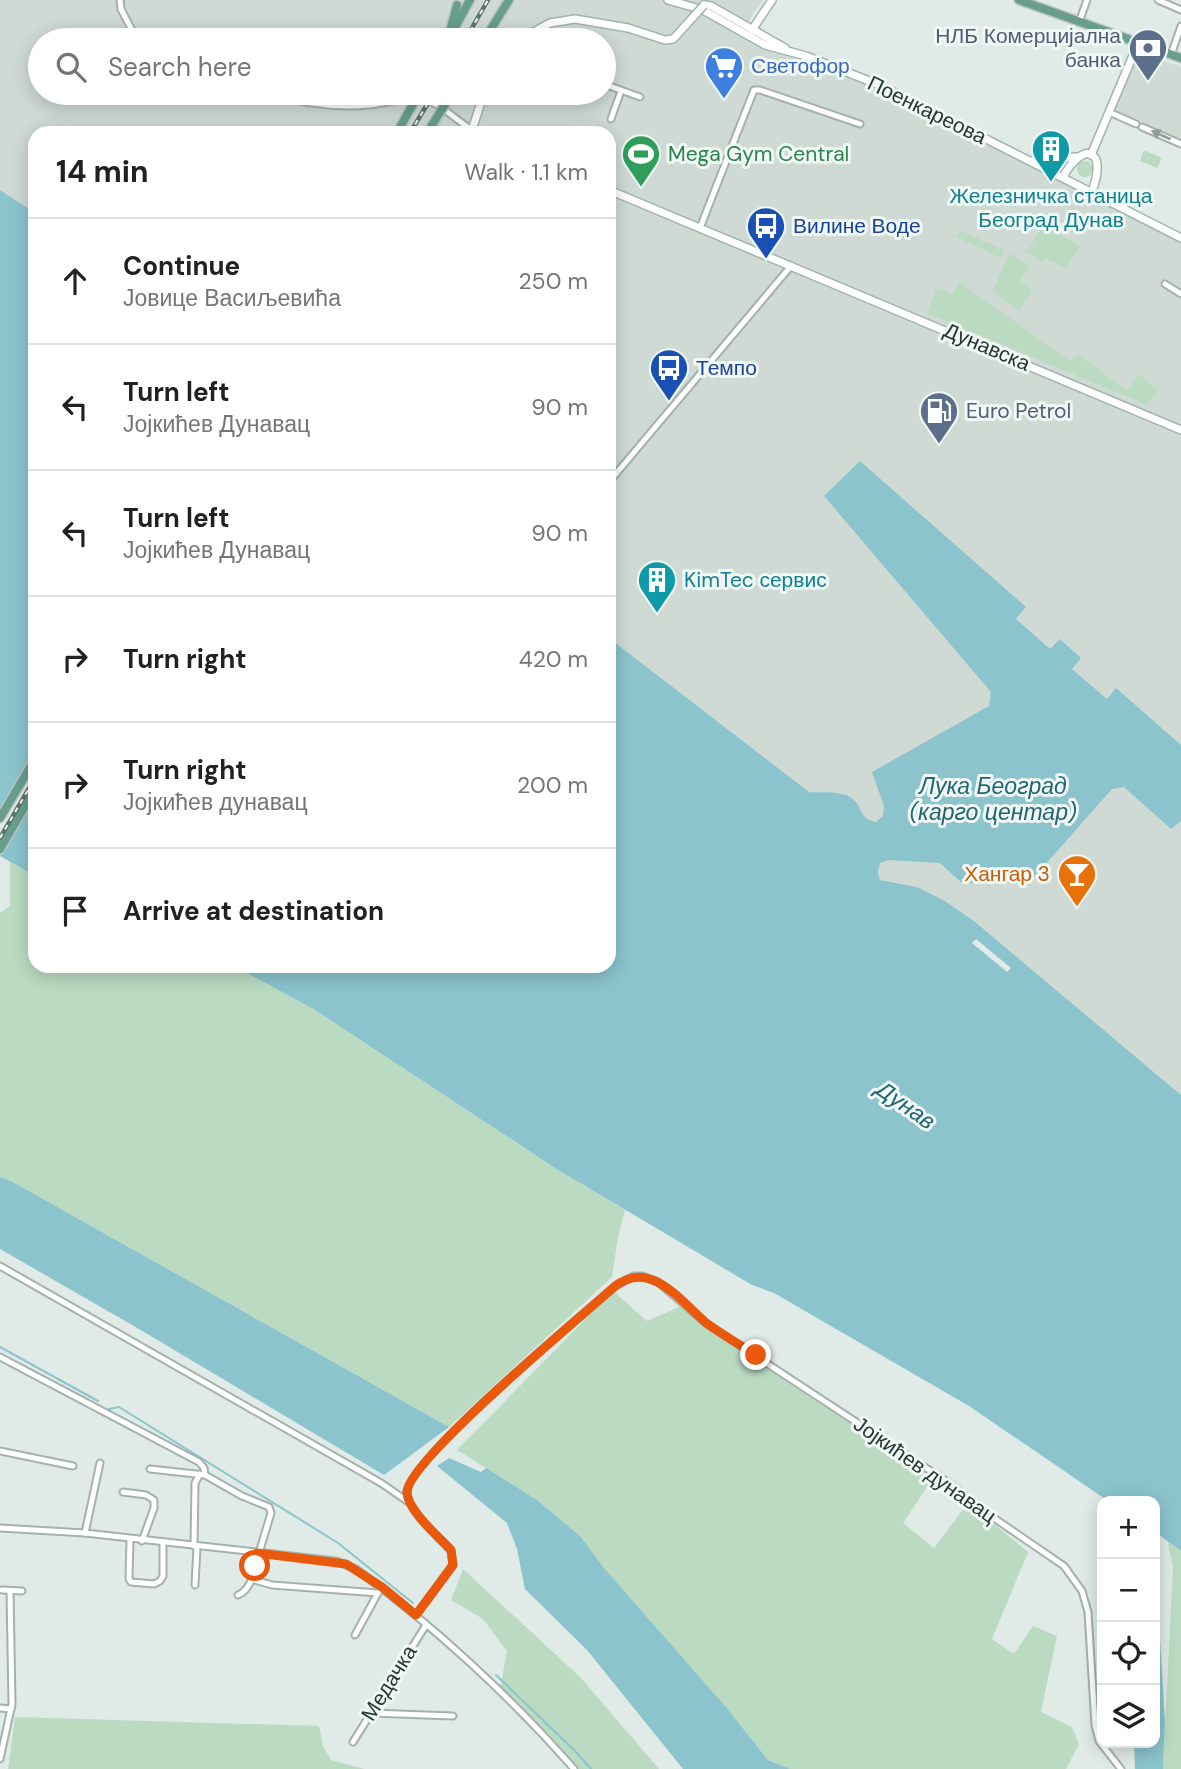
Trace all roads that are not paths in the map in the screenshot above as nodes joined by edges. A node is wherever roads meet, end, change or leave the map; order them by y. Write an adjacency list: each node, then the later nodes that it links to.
1 (120, 0): 13 (street)
2 (470, 0): 15 (main road)
3 (509, 0): 16 (main road)
4 (668, 0): 19 (main road, Поенкареова)
5 (772, 0): 18 (main road)
6 (1018, 0): 11 (main road)
7 (1087, 0): 11 (street)
8 (1158, 0): 10 (street)
9 (457, 5): 14 (main road)
10 (1181, 10)
11 (1079, 22): 21 (main road)
12 (1181, 26): 21 (street)
13 (131, 28)
14 (451, 28)
15 (455, 28)
16 (492, 28)
17 (541, 28): 18 (main road, Поенкареова, bridge)
18 (752, 30): 19 (main road, Поенкареова)
19 (788, 50): 42 (main road, Поенкареова)
20 (1134, 54): 32 (main road)
21 (1171, 55): 22 (main road)
22 (1181, 58)
23 (616, 89): 24 (street)
24 (621, 91): 25 (street); 33 (street)
25 (640, 97)
26 (341, 105): 27 (street)
27 (362, 105)
28 (412, 105): 35 (main road, bridge)
29 (436, 105): 37 (street)
30 (444, 105): 36 (main road, bridge)
31 (481, 105): 38 (main road)
32 (1110, 112): 39 (street, one-way to 32); 40 (main road)
33 (611, 119)
34 (860, 124): 46 (street)
35 (401, 126)
36 (431, 126)
37 (467, 126)
38 (476, 126)
39 (1181, 144)
40 (1091, 155): 41 (main road); 44 (main road)
41 (1076, 157): 42 (main road); 43 (main road)
42 (1032, 161): 43 (main road, Поенкареова)
43 (1063, 177): 44 (main road, Поенкареова)
44 (1092, 191): 47 (main road, Поенкареова)
45 (616, 193): 46 (main road, Дунавска)
46 (700, 228): 48 (main road, Дунавска)
47 (1181, 238)
48 (791, 266): 51 (main road, Дунавска); 52 (street)
49 (1165, 284): 50 (street)
50 (1181, 294)
51 (1181, 430)
52 (616, 474)
53 (28, 771): 55 (main road)
54 (28, 801): 56 (main road)
55 (0, 818)
56 (0, 849)
57 (0, 1266): 65 (street)
58 (0, 1357): 63 (street)
59 (0, 1451): 61 (street)
60 (100, 1463): 67 (street)
61 (73, 1466)
62 (150, 1469): 63 (street)
63 (203, 1475): 71 (street); 72 (street)
64 (123, 1492): 69 (street)
65 (410, 1503): 81 (street); 91 (street, Јојкићев дунавац)
66 (0, 1528): 67 (street)
67 (85, 1533): 68 (street)
68 (130, 1539): 69 (street); 70 (street)
69 (142, 1541): 70 (street)
70 (163, 1543): 71 (street)
71 (195, 1547): 72 (street); 74 (street)
72 (258, 1553): 73 (street); 75 (street)
73 (251, 1579): 79 (street); 80 (street)
74 (195, 1585)
75 (382, 1587): 79 (street); 81 (street)
76 (2, 1590): 77 (street)
77 (10, 1591): 78 (street); 85 (street)
78 (22, 1591)
79 (378, 1594): 83 (street)
80 (238, 1595)
81 (416, 1615): 82 (street)
82 (426, 1625): 86 (street, Медачка); 90 (street)
83 (355, 1635)
84 (0, 1708): 85 (street)
85 (11, 1709): 89 (street)
86 (371, 1713): 87 (street); 88 (street, Медачка)
87 (453, 1716)
88 (353, 1742)
89 (0, 1759)
90 (574, 1769)
91 (1121, 1769)

